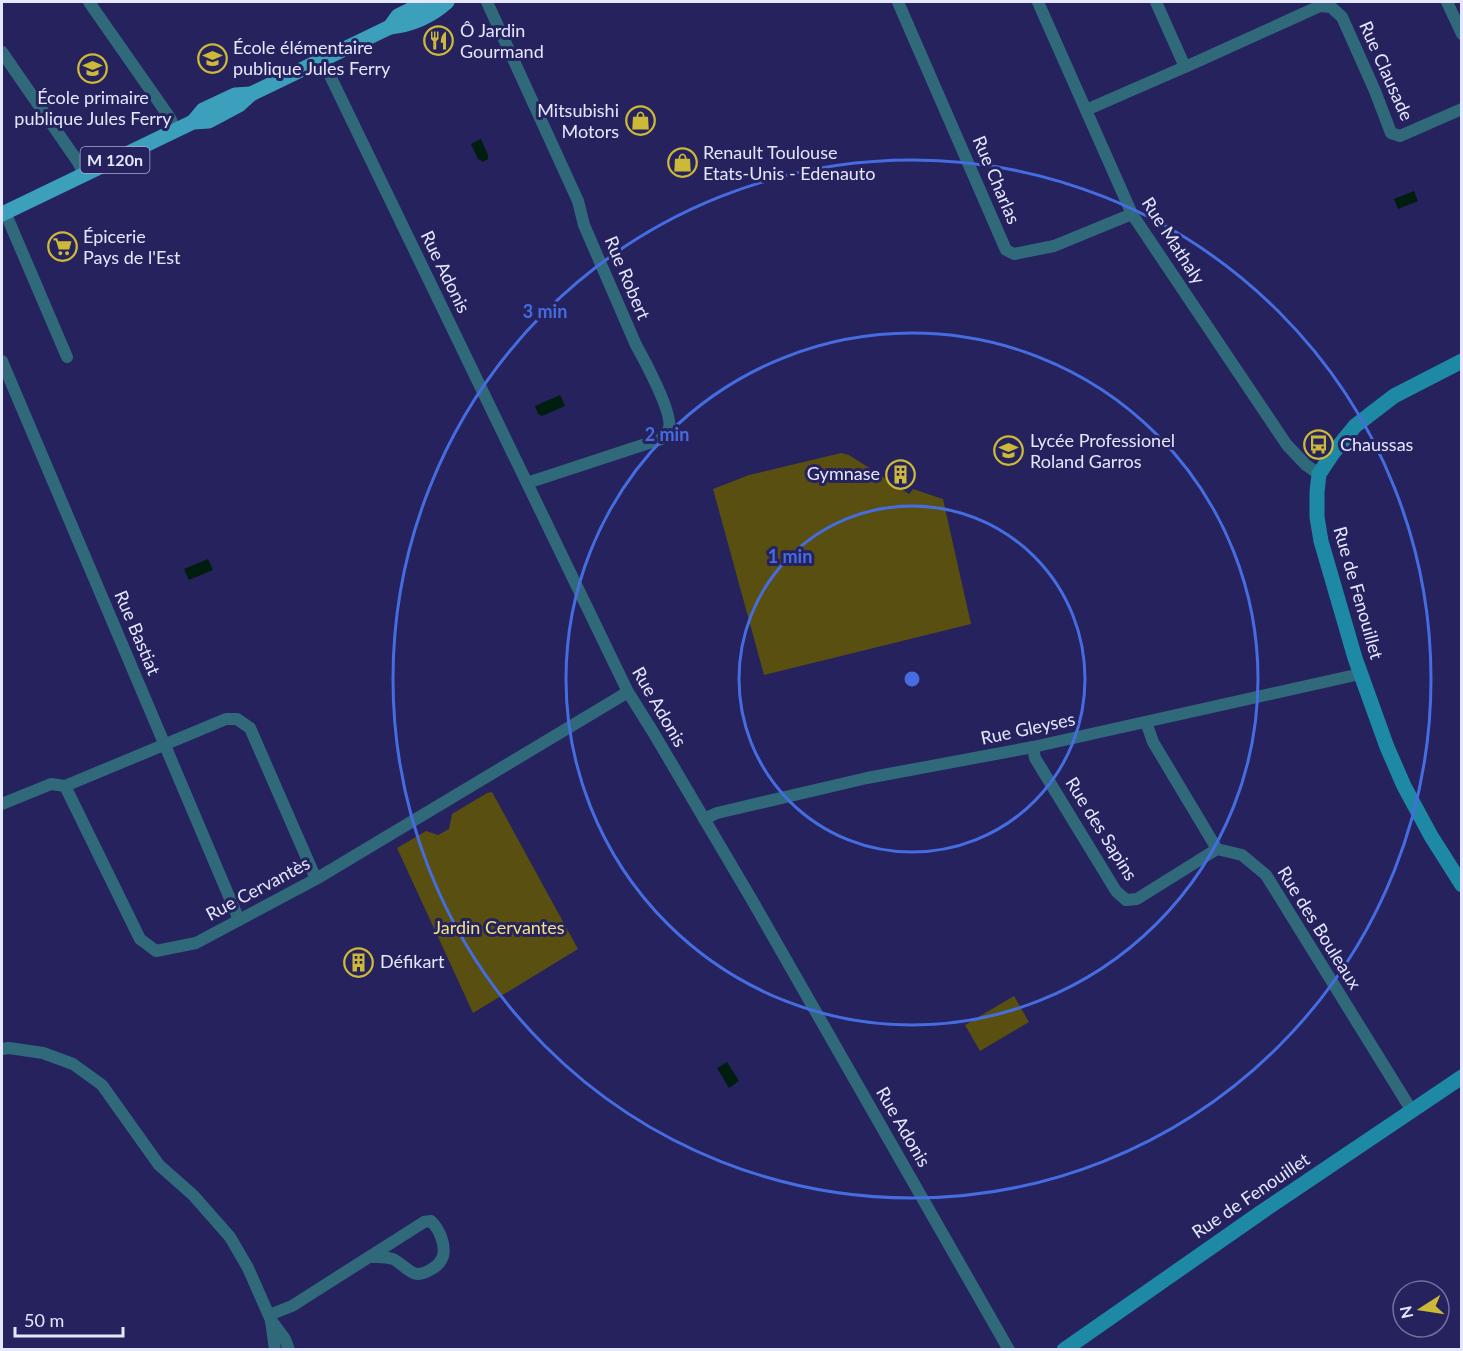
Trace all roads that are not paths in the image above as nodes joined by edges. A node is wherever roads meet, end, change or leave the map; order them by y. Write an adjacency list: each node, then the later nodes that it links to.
1 (90, 2): 17 (street)
2 (426, 2): 10 (main road, M 120n)
3 (447, 2): 10 (main road, M 120n)
4 (487, 2): 25 (street, Rue Robert)
5 (898, 2): 20 (street, Rue Charlas)
6 (1038, 2): 16 (street, Rue Mathaly)
7 (1156, 2): 14 (street)
8 (1447, 2): 11 (street)
9 (1330, 4): 14 (street, Rue Clausade); 15 (street, Rue Clausade)
10 (390, 27): 13 (main road, M 120n)
11 (1461, 34)
12 (2, 52): 18 (street)
13 (322, 59): 17 (main road, M 120n); 25 (street, Rue Adonis)
14 (1185, 67): 16 (street, Rue Clausade)
15 (1461, 109)
16 (1086, 110): 20 (street, Rue Mathaly)
17 (176, 131): 18 (main road, M 120n)
18 (84, 174): 19 (main road, M 120n)
19 (3, 213): 21 (street)
20 (1132, 213): 24 (street, Rue Mathaly)
21 (67, 357)
22 (2, 360): 29 (street, Rue Bastiat)
23 (1461, 361): 24 (street)
24 (1319, 474): 26 (street, Rue de Fenouillet)
25 (527, 483): 27 (street, Rue Adonis)
26 (1360, 674): 28 (street, Rue Gleyses); 36 (street, Rue de Fenouillet)
27 (628, 692): 33 (street, Rue Adonis); 35 (street, Rue Cervantès)
28 (1146, 722): 30 (street, Rue Gleyses); 34 (street)
29 (165, 745): 31 (street); 35 (street); 37 (street, Rue Bastiat)
30 (1033, 747): 33 (street, Rue Gleyses); 34 (street, Rue des Sapins)
31 (65, 786): 32 (street); 37 (street, Rue Cervantès)
32 (2, 804)
33 (704, 819): 45 (street, Rue Adonis)
34 (1217, 849): 40 (street, Rue des Bouleaux)
35 (316, 879): 37 (street, Rue Cervantès)
36 (1461, 885)
37 (239, 920)
38 (2, 1049): 42 (street)
39 (1461, 1077): 40 (street, Rue de Fenouillet)
40 (1412, 1111): 46 (street, Rue de Fenouillet)
41 (369, 1257): 41 (street); 42 (street)
42 (269, 1318): 43 (street); 44 (street)
43 (276, 1350)
44 (289, 1350)
45 (1009, 1350)
46 (1064, 1350)

